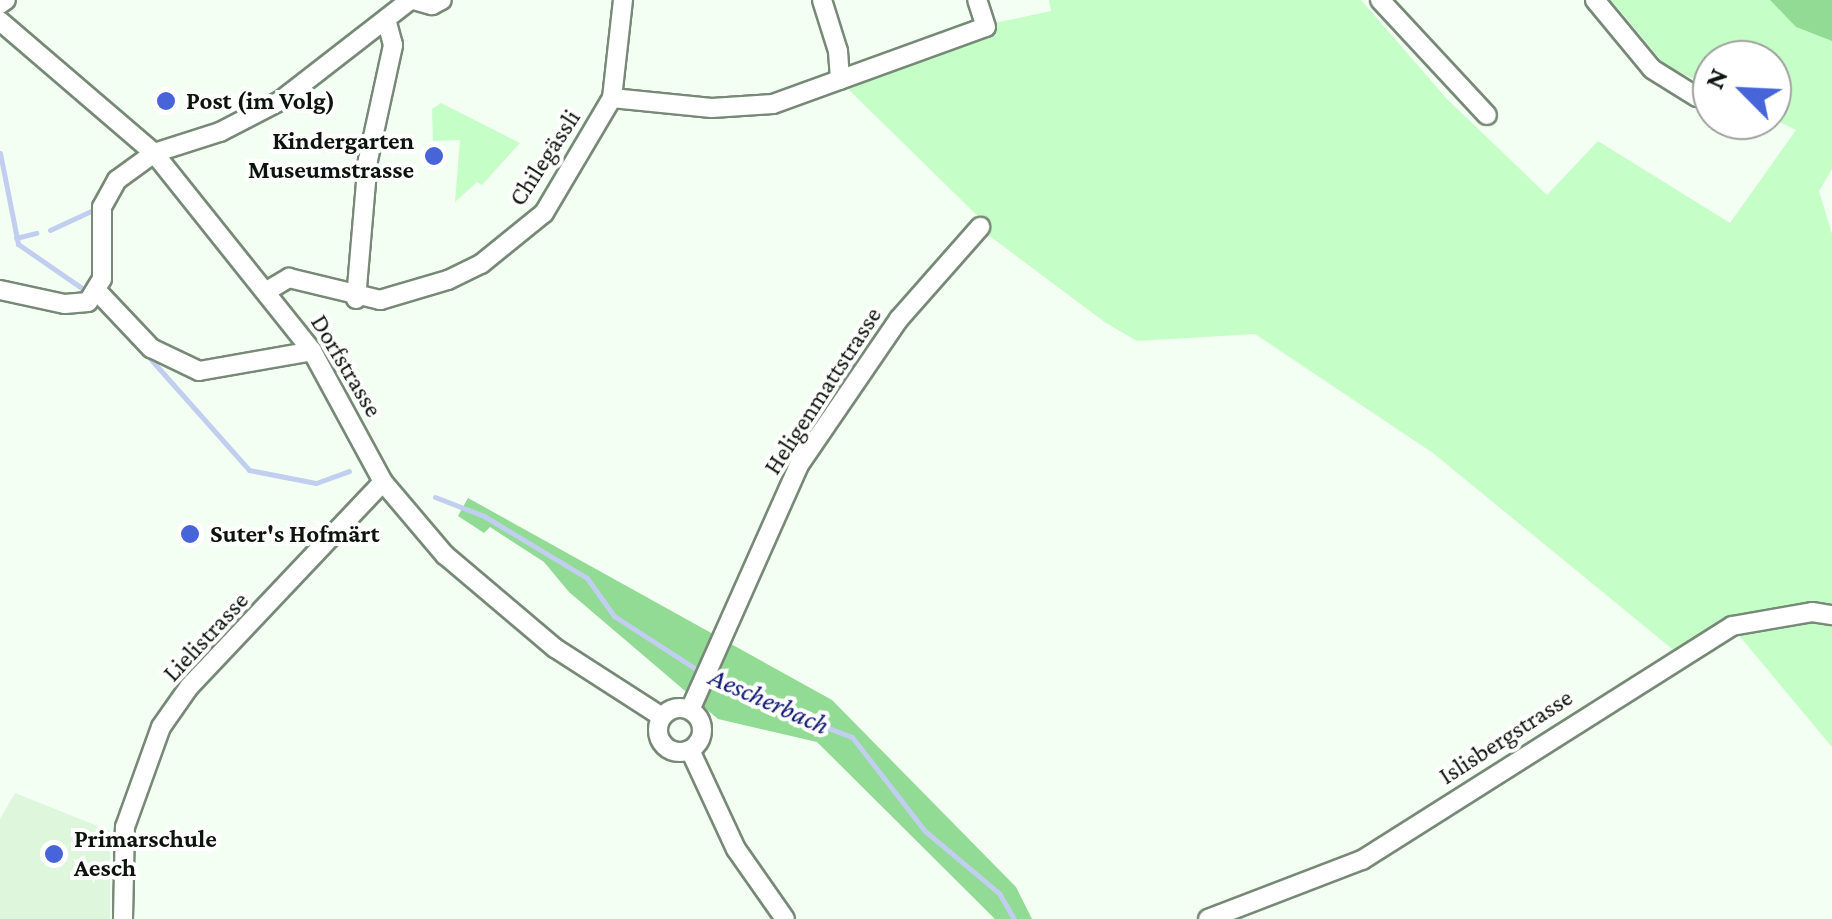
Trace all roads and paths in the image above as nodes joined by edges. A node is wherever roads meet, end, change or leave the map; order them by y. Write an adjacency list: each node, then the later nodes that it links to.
1 (412, 0): 2 (street); 9 (street)
2 (442, 0)
3 (624, 0): 12 (street)
4 (822, 0): 10 (street)
5 (977, 0): 10 (street, Chilegässli)
6 (1380, 0): 13 (street)
7 (1595, 0): 11 (street)
8 (0, 21): 14 (street, Dorfstrasse)
9 (387, 24): 14 (street); 19 (street)
10 (840, 80): 12 (street, Chilegässli)
11 (1692, 94)
12 (612, 98): 19 (street, Chilegässli)
13 (1487, 115)
14 (154, 153): 17 (street, Dorfstrasse); 18 (street)
15 (980, 228): 23 (street, Heligenmattstrasse)
16 (0, 290): 18 (street)
17 (267, 291): 19 (street, Chilegässli); 20 (street, Dorfstrasse)
18 (93, 297): 20 (street)
19 (356, 299)
20 (312, 351): 21 (street, Dorfstrasse)
21 (383, 482): 24 (street, Dorfstrasse); 26 (street, Lielistrasse)
22 (1832, 615): 28 (street, Islisbergstrasse)
23 (690, 710): 24 (street); 25 (street)
24 (662, 717): 25 (street)
25 (690, 750): 27 (street)
26 (124, 919)
27 (785, 919)
28 (1208, 919)

